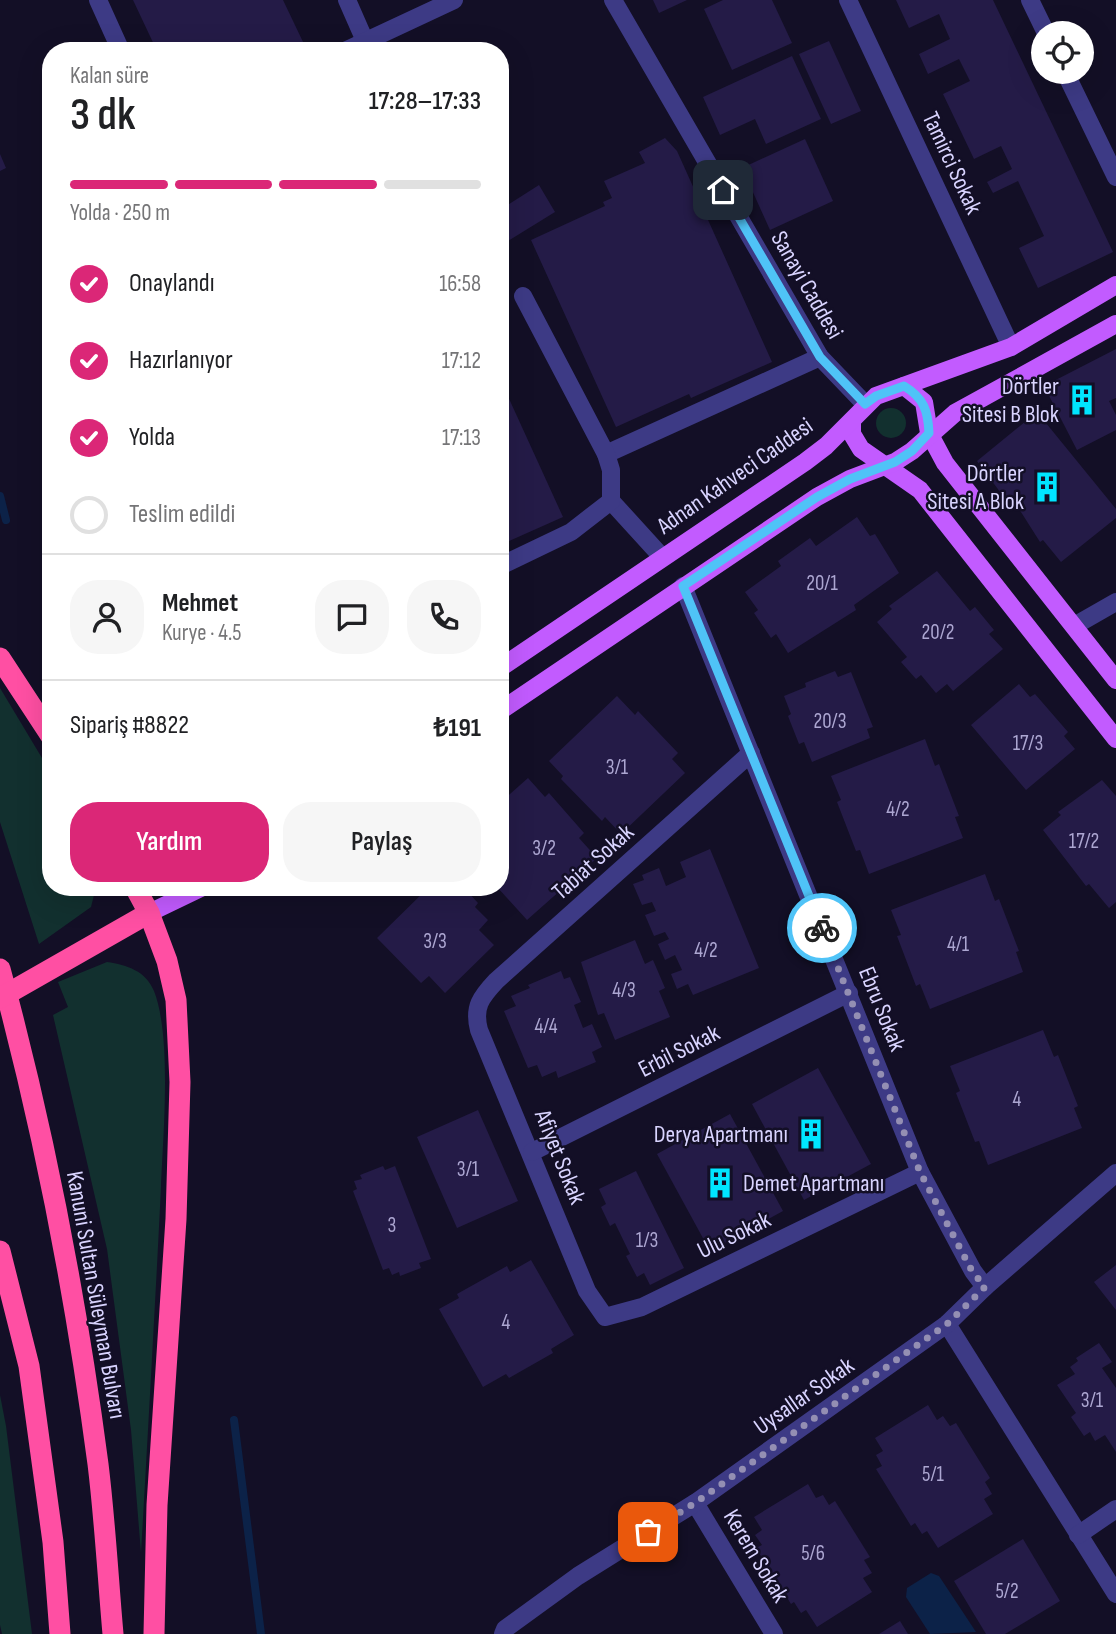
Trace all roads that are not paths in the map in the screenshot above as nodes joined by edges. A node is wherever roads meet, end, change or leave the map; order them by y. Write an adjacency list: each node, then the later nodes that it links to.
1 (98, 0): 9 (street)
2 (346, 0): 8 (street)
3 (454, 0): 8 (street)
4 (613, 0): 16 (street, Sanayi Caddesi)
5 (848, 0): 15 (street, Tamirci Sokak)
6 (1030, 0): 7 (street)
7 (1040, 21)
8 (365, 41)
9 (117, 42)
10 (1071, 84): 11 (street)
11 (1116, 177)
12 (1116, 285): 15 (main road, Adnan Kahveci Caddesi)
13 (523, 296): 21 (street)
14 (1116, 324): 20 (main road)
15 (1012, 347): 17 (main road, Adnan Kahveci Caddesi)
16 (820, 357): 18 (street, Sanayi Caddesi); 21 (street)
17 (904, 386): 18 (main road, Adnan Kahveci Caddesi); 20 (main road)
18 (865, 404): 19 (main road, Adnan Kahveci Caddesi)
19 (852, 421): 22 (main road); 24 (main road, Adnan Kahveci Caddesi)
20 (929, 433): 22 (main road); 28 (main road)
21 (606, 454): 23 (street)
22 (882, 465): 26 (main road); 34 (main road)
23 (611, 501): 24 (street); 25 (street)
24 (662, 556): 30 (main road, Adnan Kahveci Caddesi)
25 (509, 562)
26 (683, 586): 32 (main road); 35 (street, Ebru Sokak)
27 (1116, 602): 28 (street)
28 (1074, 626): 31 (main road)
29 (0, 658): 33 (highway)
30 (509, 662)
31 (1116, 680)
32 (509, 705)
33 (42, 722)
34 (1116, 739)
35 (751, 753): 41 (street, Ebru Sokak); 43 (street, Tabiat Sokak)
36 (140, 896): 39 (highway)
37 (163, 896): 39 (main road)
38 (184, 896): 39 (main road)
39 (149, 913): 42 (highway, bridge); 57 (highway)
40 (0, 969): 56 (highway, Kanuni Sultan Süleyman Bulvarı)
41 (849, 993): 44 (street, Erbil Sokak); 45 (street, Ebru Sokak)
42 (0, 998)
43 (475, 1014): 44 (street, Afiyet Sokak)
44 (532, 1152): 49 (street, Afiyet Sokak)
45 (920, 1172): 48 (street, Ebru Sokak); 49 (street, Ulu Sokak)
46 (1116, 1173): 48 (street, Uysallar Sokak)
47 (0, 1251): 55 (highway)
48 (985, 1287): 50 (street, Uysallar Sokak)
49 (605, 1317)
50 (947, 1324): 51 (street, Uysallar Sokak); 53 (street)
51 (695, 1503): 58 (street, Uysallar Sokak); 59 (street, Kerem Sokak)
52 (1116, 1509): 53 (street)
53 (1078, 1535): 54 (street)
54 (1116, 1594)
55 (60, 1634)
56 (113, 1634)
57 (154, 1634)
58 (503, 1634)
59 (774, 1634)

